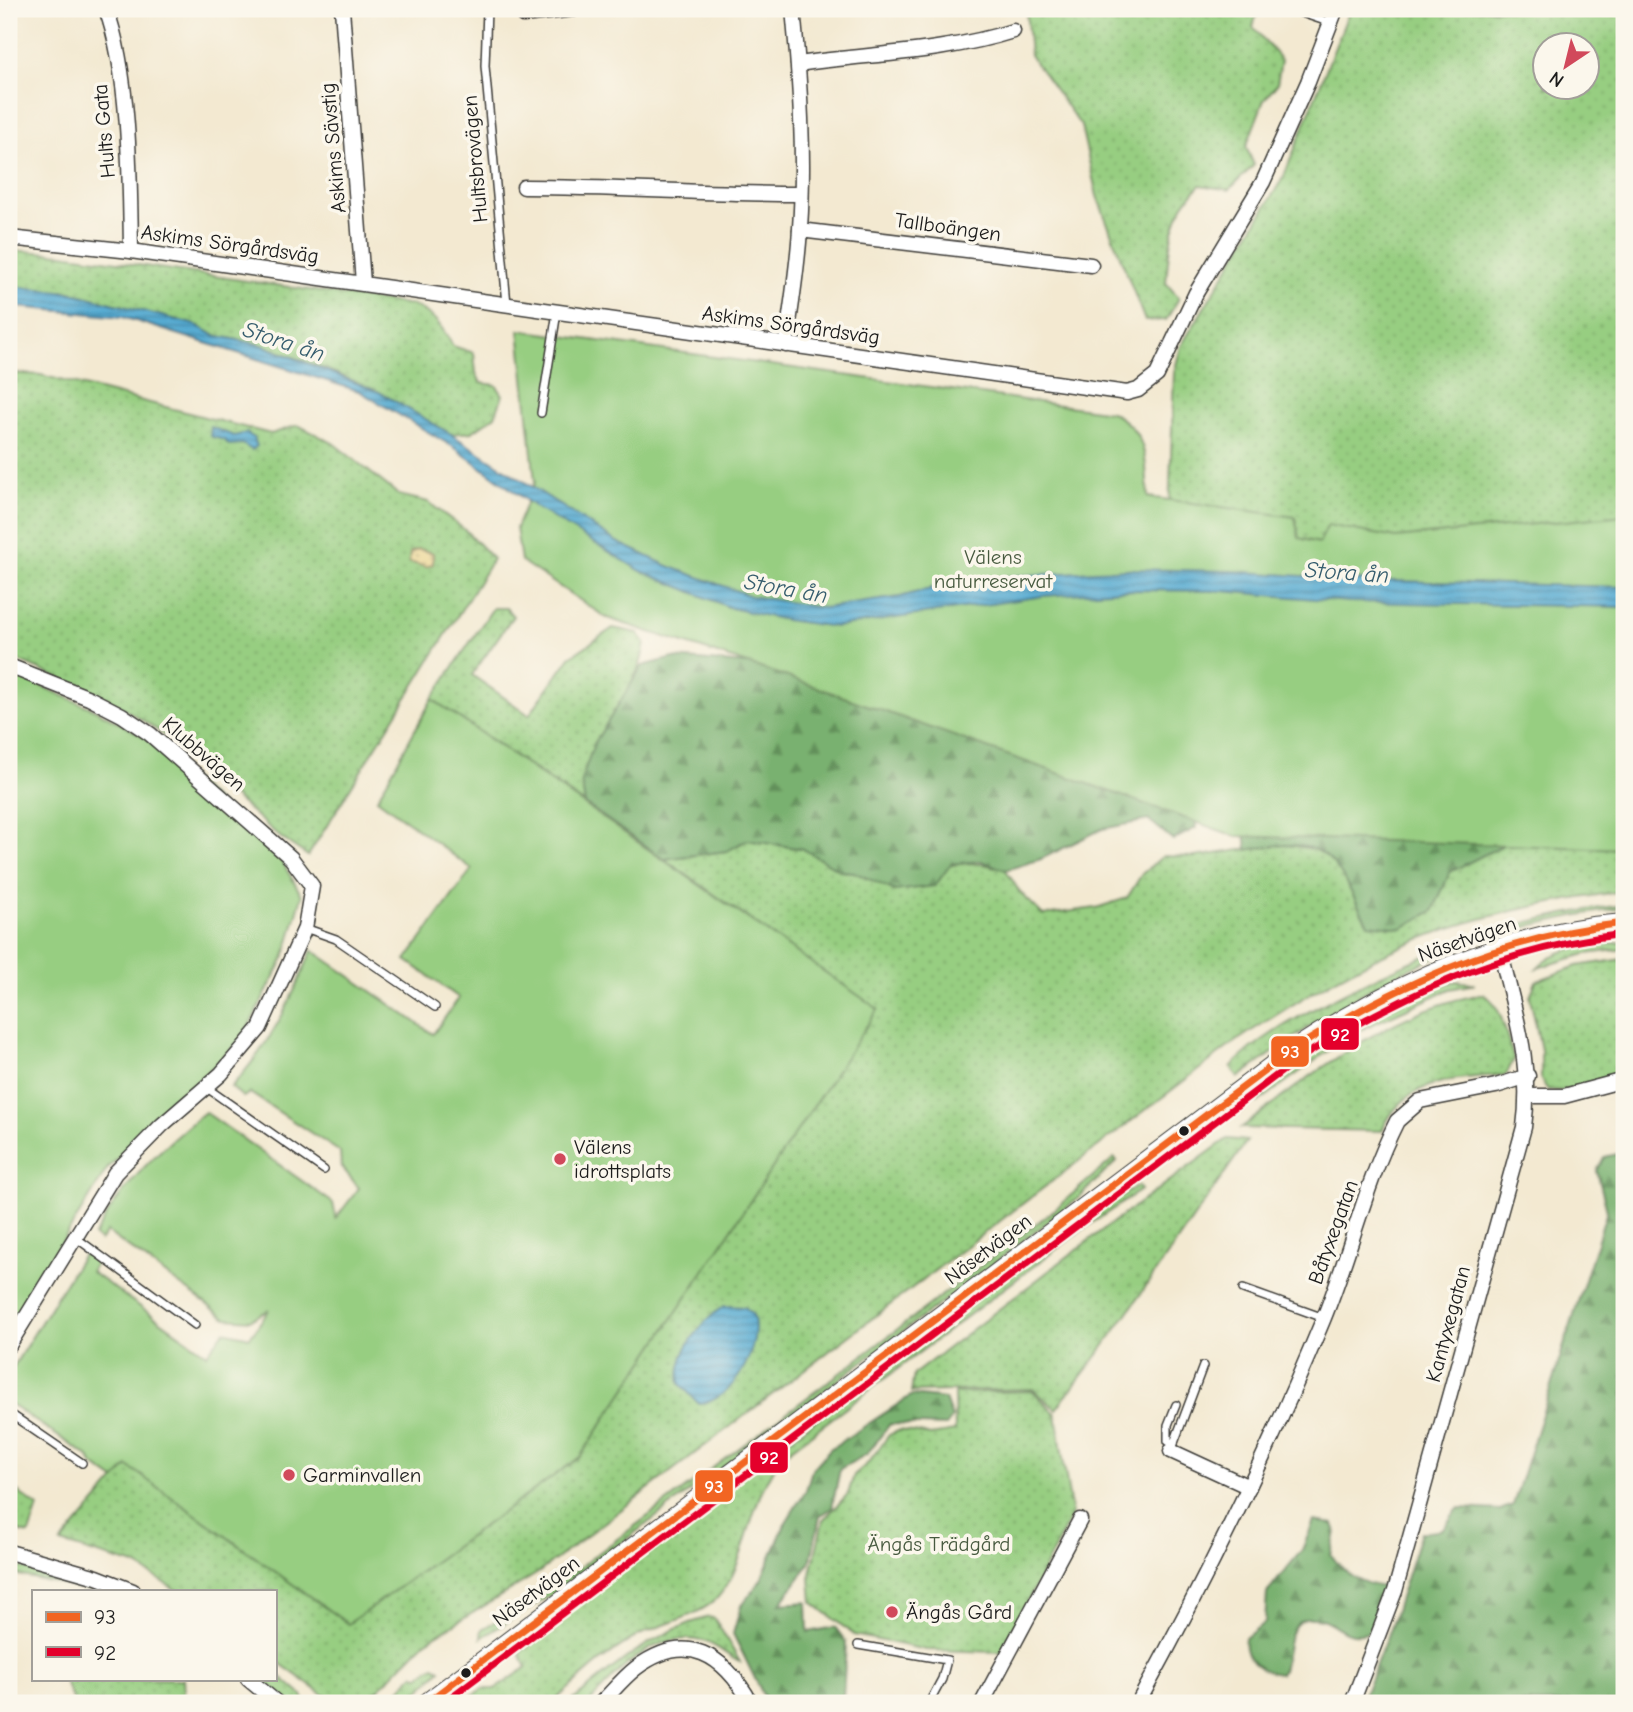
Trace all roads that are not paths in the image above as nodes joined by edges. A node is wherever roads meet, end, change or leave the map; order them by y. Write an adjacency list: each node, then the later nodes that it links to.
1 (106, 9): 16 (street, Hults Gata)
2 (342, 9): 18 (street, Askims Sävstig)
3 (487, 9): 19 (lane, Hultsbrovägen)
4 (575, 9): 8 (street)
5 (793, 9): 11 (street)
6 (1290, 9): 9 (lane)
7 (1336, 9): 9 (street, Askims Sörgårdsväg)
8 (523, 15)
9 (1331, 23): 21 (street, Askims Sörgårdsväg)
10 (1013, 32): 11 (street)
11 (798, 64): 13 (street)
12 (524, 187): 13 (street)
13 (801, 194): 14 (street)
14 (800, 230): 17 (street, Tallboängen); 21 (street)
15 (9, 238): 16 (street, Askims Sörgårdsväg)
16 (131, 251): 18 (street, Askims Sörgårdsväg)
17 (1091, 265)
18 (363, 283): 19 (street, Askims Sörgårdsväg)
19 (507, 305): 20 (street, Askims Sörgårdsväg)
20 (557, 312): 21 (street, Askims Sörgårdsväg); 22 (lane)
21 (786, 345)
22 (541, 413)
23 (9, 666): 25 (street, Klubbvägen)
24 (1624, 923): 26 (street, Näsetvägen)
25 (305, 928): 27 (lane); 30 (street, Klubbvägen)
26 (1500, 949): 28 (street, Kantyxegatan); 53 (street, Näsetvägen)
27 (435, 1007)
28 (1528, 1076): 31 (street, Kantyxegatan); 35 (street, Båtyxegatan)
29 (1624, 1080): 31 (street)
30 (207, 1088): 32 (lane); 33 (street, Klubbvägen)
31 (1528, 1096): 59 (street, Kantyxegatan)
32 (324, 1170)
33 (75, 1237): 36 (lane); 37 (street, Klubbvägen)
34 (1243, 1289): 35 (lane)
35 (1324, 1318): 43 (street, Båtyxegatan)
36 (195, 1325)
37 (9, 1345)
38 (1203, 1366): 41 (lane)
39 (1176, 1405): 41 (lane)
40 (9, 1413): 42 (lane)
41 (1172, 1448): 43 (street)
42 (82, 1463)
43 (1249, 1487): 58 (street, Båtyxegatan)
44 (1080, 1520): 57 (street)
45 (9, 1552): 46 (street)
46 (130, 1590)
47 (858, 1645): 56 (lane)
48 (249, 1680): 50 (street)
49 (9, 1685): 51 (lane)
50 (268, 1699): 52 (street)
51 (16, 1703)
52 (277, 1703)
53 (426, 1703)
54 (601, 1703): 55 (street)
55 (751, 1703)
56 (929, 1703)
57 (982, 1703)
58 (1139, 1703)
59 (1352, 1703)

